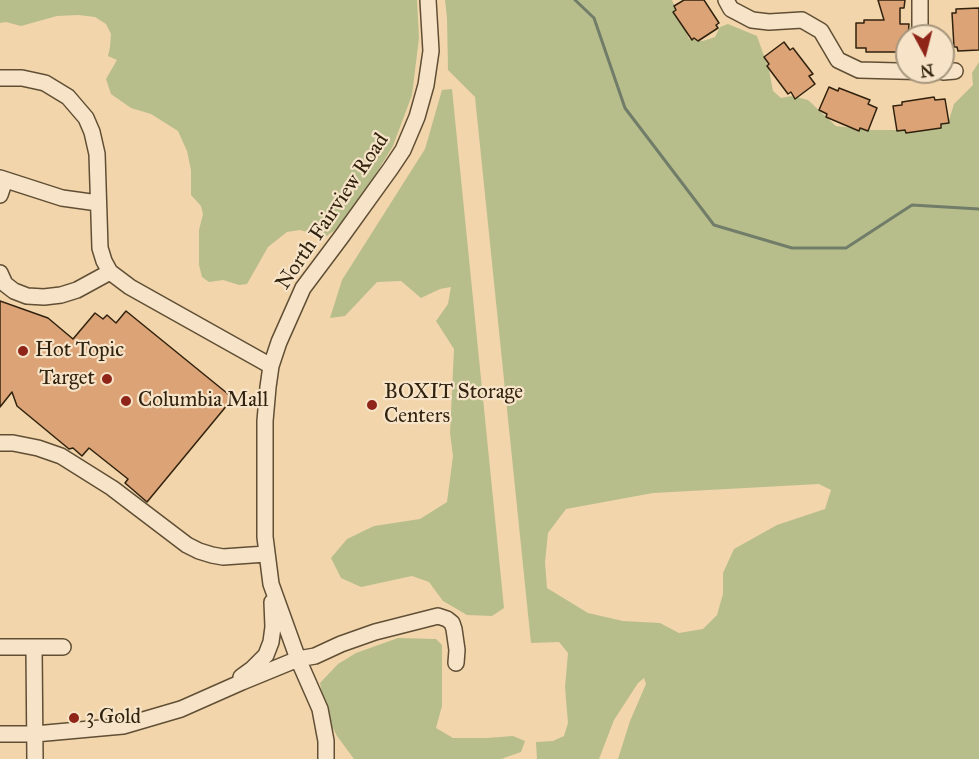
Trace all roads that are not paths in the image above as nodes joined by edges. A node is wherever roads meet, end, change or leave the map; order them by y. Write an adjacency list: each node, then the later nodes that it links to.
1 (428, 0): 12 (street, North Fairview Road)
2 (726, 0): 5 (street)
3 (920, 0): 4 (street)
4 (920, 24)
5 (895, 71)
6 (0, 78): 9 (street)
7 (3, 179): 8 (street); 9 (street)
8 (0, 195)
9 (98, 203): 10 (street)
10 (111, 272): 11 (street); 12 (street)
11 (0, 273)
12 (271, 366): 14 (street, North Fairview Road)
13 (0, 443): 14 (street)
14 (266, 554): 15 (street, North Fairview Road)
15 (271, 584): 19 (street, North Fairview Road); 21 (street)
16 (0, 647): 17 (street)
17 (34, 647): 18 (street); 23 (street)
18 (63, 647)
19 (298, 659): 20 (street); 21 (street); 25 (street, North Fairview Road)
20 (456, 663)
21 (225, 690): 23 (street)
22 (0, 734): 23 (street)
23 (35, 734): 24 (street)
24 (35, 759)
25 (326, 759)

